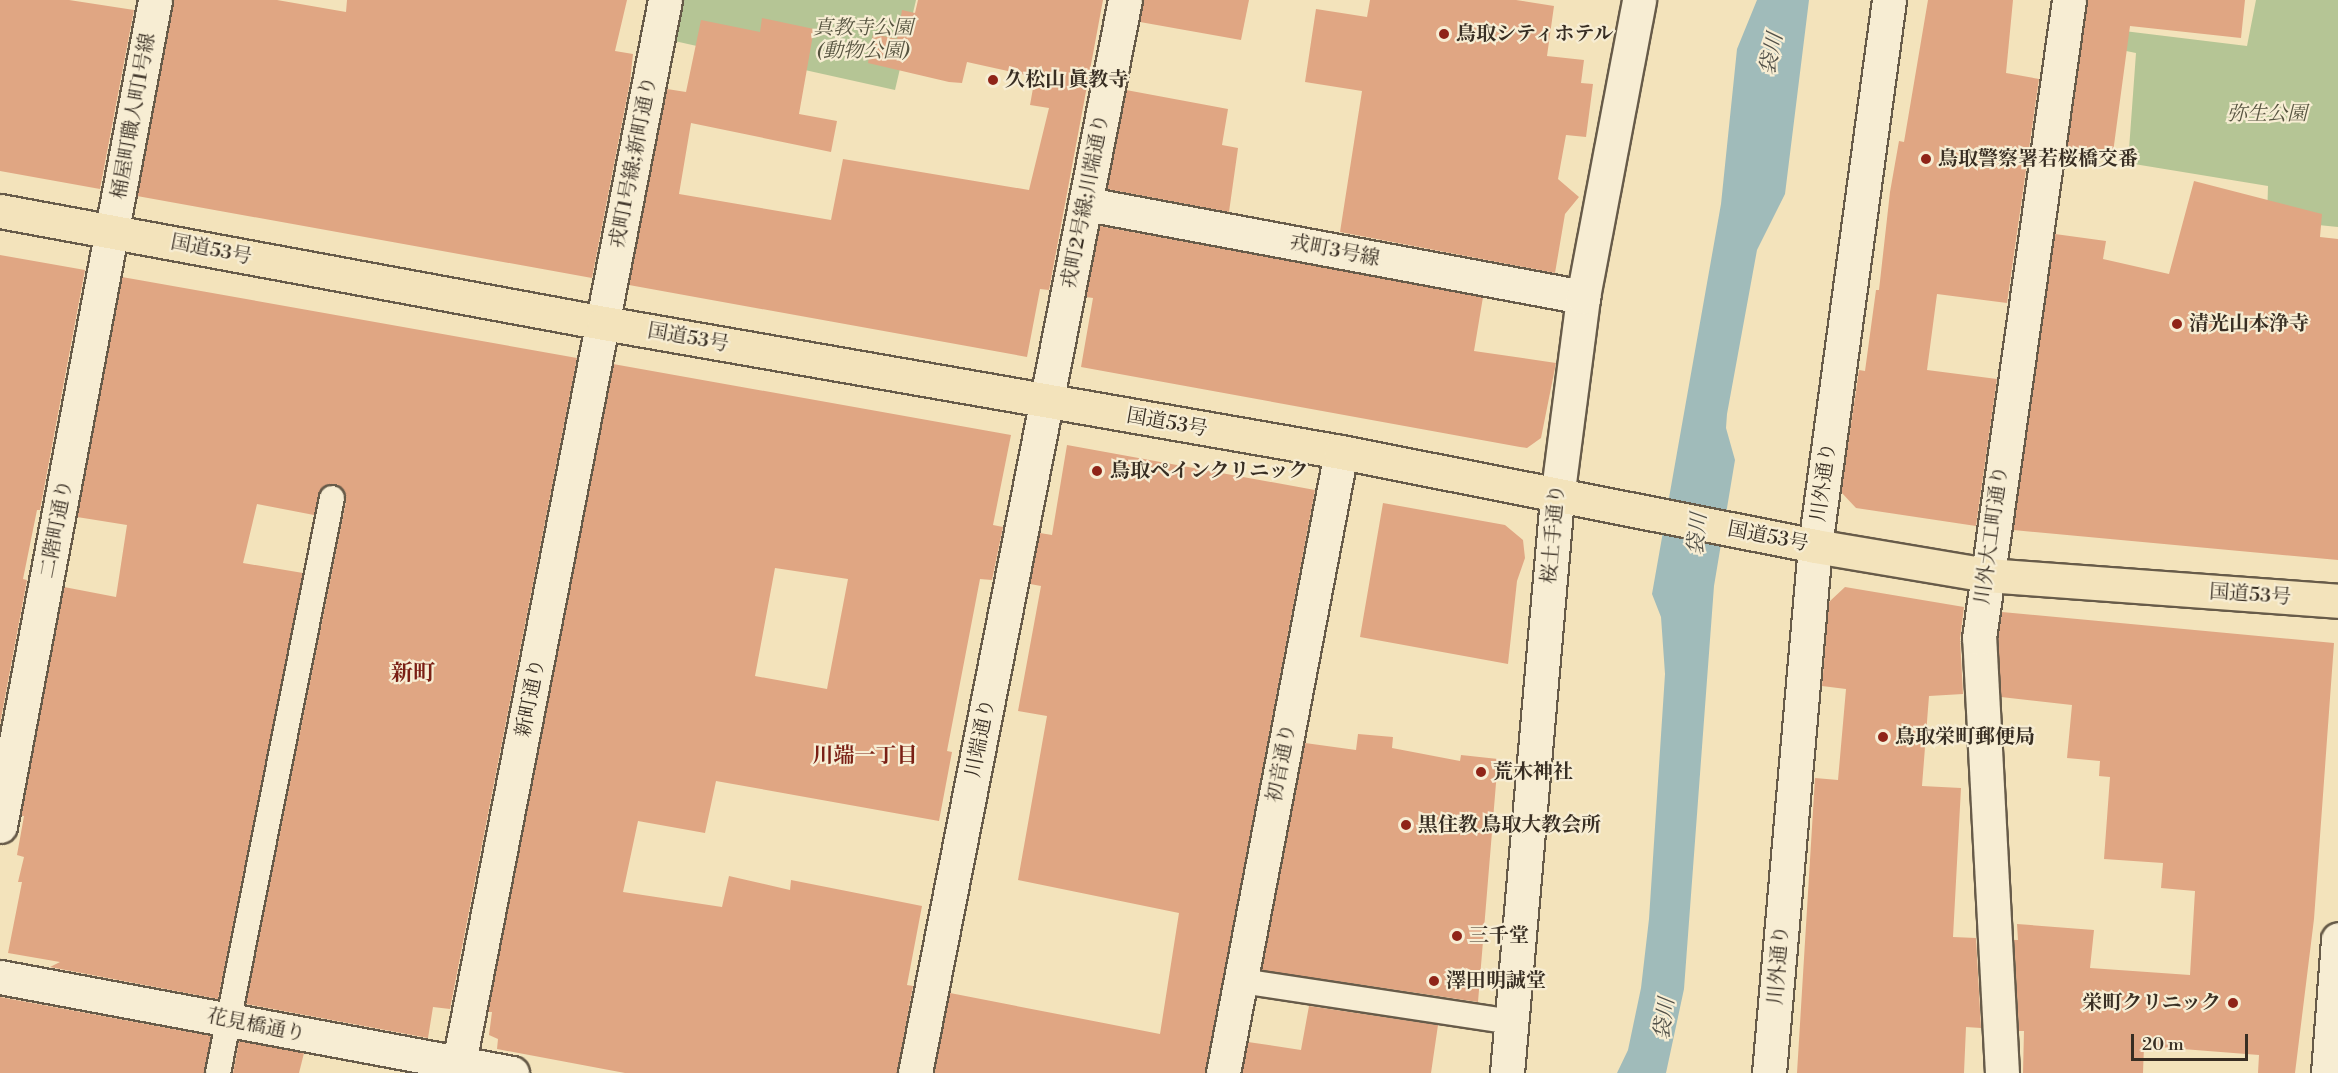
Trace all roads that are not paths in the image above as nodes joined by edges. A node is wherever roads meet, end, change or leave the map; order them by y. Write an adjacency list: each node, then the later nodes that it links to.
1 (155, 0): 9 (street, 桶屋町職人町1号線)
2 (665, 0): 11 (street, 戎町1号線;新町通り)
3 (1125, 0): 7 (street, 戎町2号線;川端通り)
4 (1639, 0): 10 (street, 桜土手通り)
5 (1889, 0): 16 (street, 川外通り)
6 (2069, 0): 17 (street, 川外大工町通り)
7 (1087, 204): 10 (street, 戎町3号線); 12 (street, 戎町2号線;川端通り)
8 (0, 210): 9 (highway, 国道53号)
9 (113, 231): 11 (highway, 国道53号); 19 (street, 二階町通り)
10 (1584, 297): 15 (street, 桜土手通り)
11 (604, 324): 12 (highway, 国道53号); 25 (street, 新町通り)
12 (1046, 402): 13 (highway, 国道53号); 28 (street, 川端通り)
13 (1341, 452): 15 (highway, 国道53号); 22 (street, 初音通り)
14 (332, 498): 23 (lane)
15 (1567, 500): 16 (highway, 国道53号); 24 (street, 桜土手通り)
16 (1804, 543): 17 (highway, 国道53号); 31 (street, 川外通り)
17 (1986, 575): 18 (highway, 国道53号); 32 (street, 川外大工町通り)
18 (2338, 601)
19 (0, 826)
20 (2338, 939): 33 (street)
21 (0, 977): 23 (street, 花見橋通り)
22 (1241, 981): 24 (lane); 29 (street, 初音通り)
23 (228, 1021): 25 (street, 花見橋通り); 26 (lane)
24 (1511, 1022): 30 (street, 桜土手通り)
25 (458, 1068): 27 (street, 花見橋通り)
26 (218, 1073)
27 (512, 1073)
28 (915, 1073)
29 (1223, 1073)
30 (1507, 1073)
31 (1769, 1073)
32 (2002, 1073)
33 (2328, 1073)

